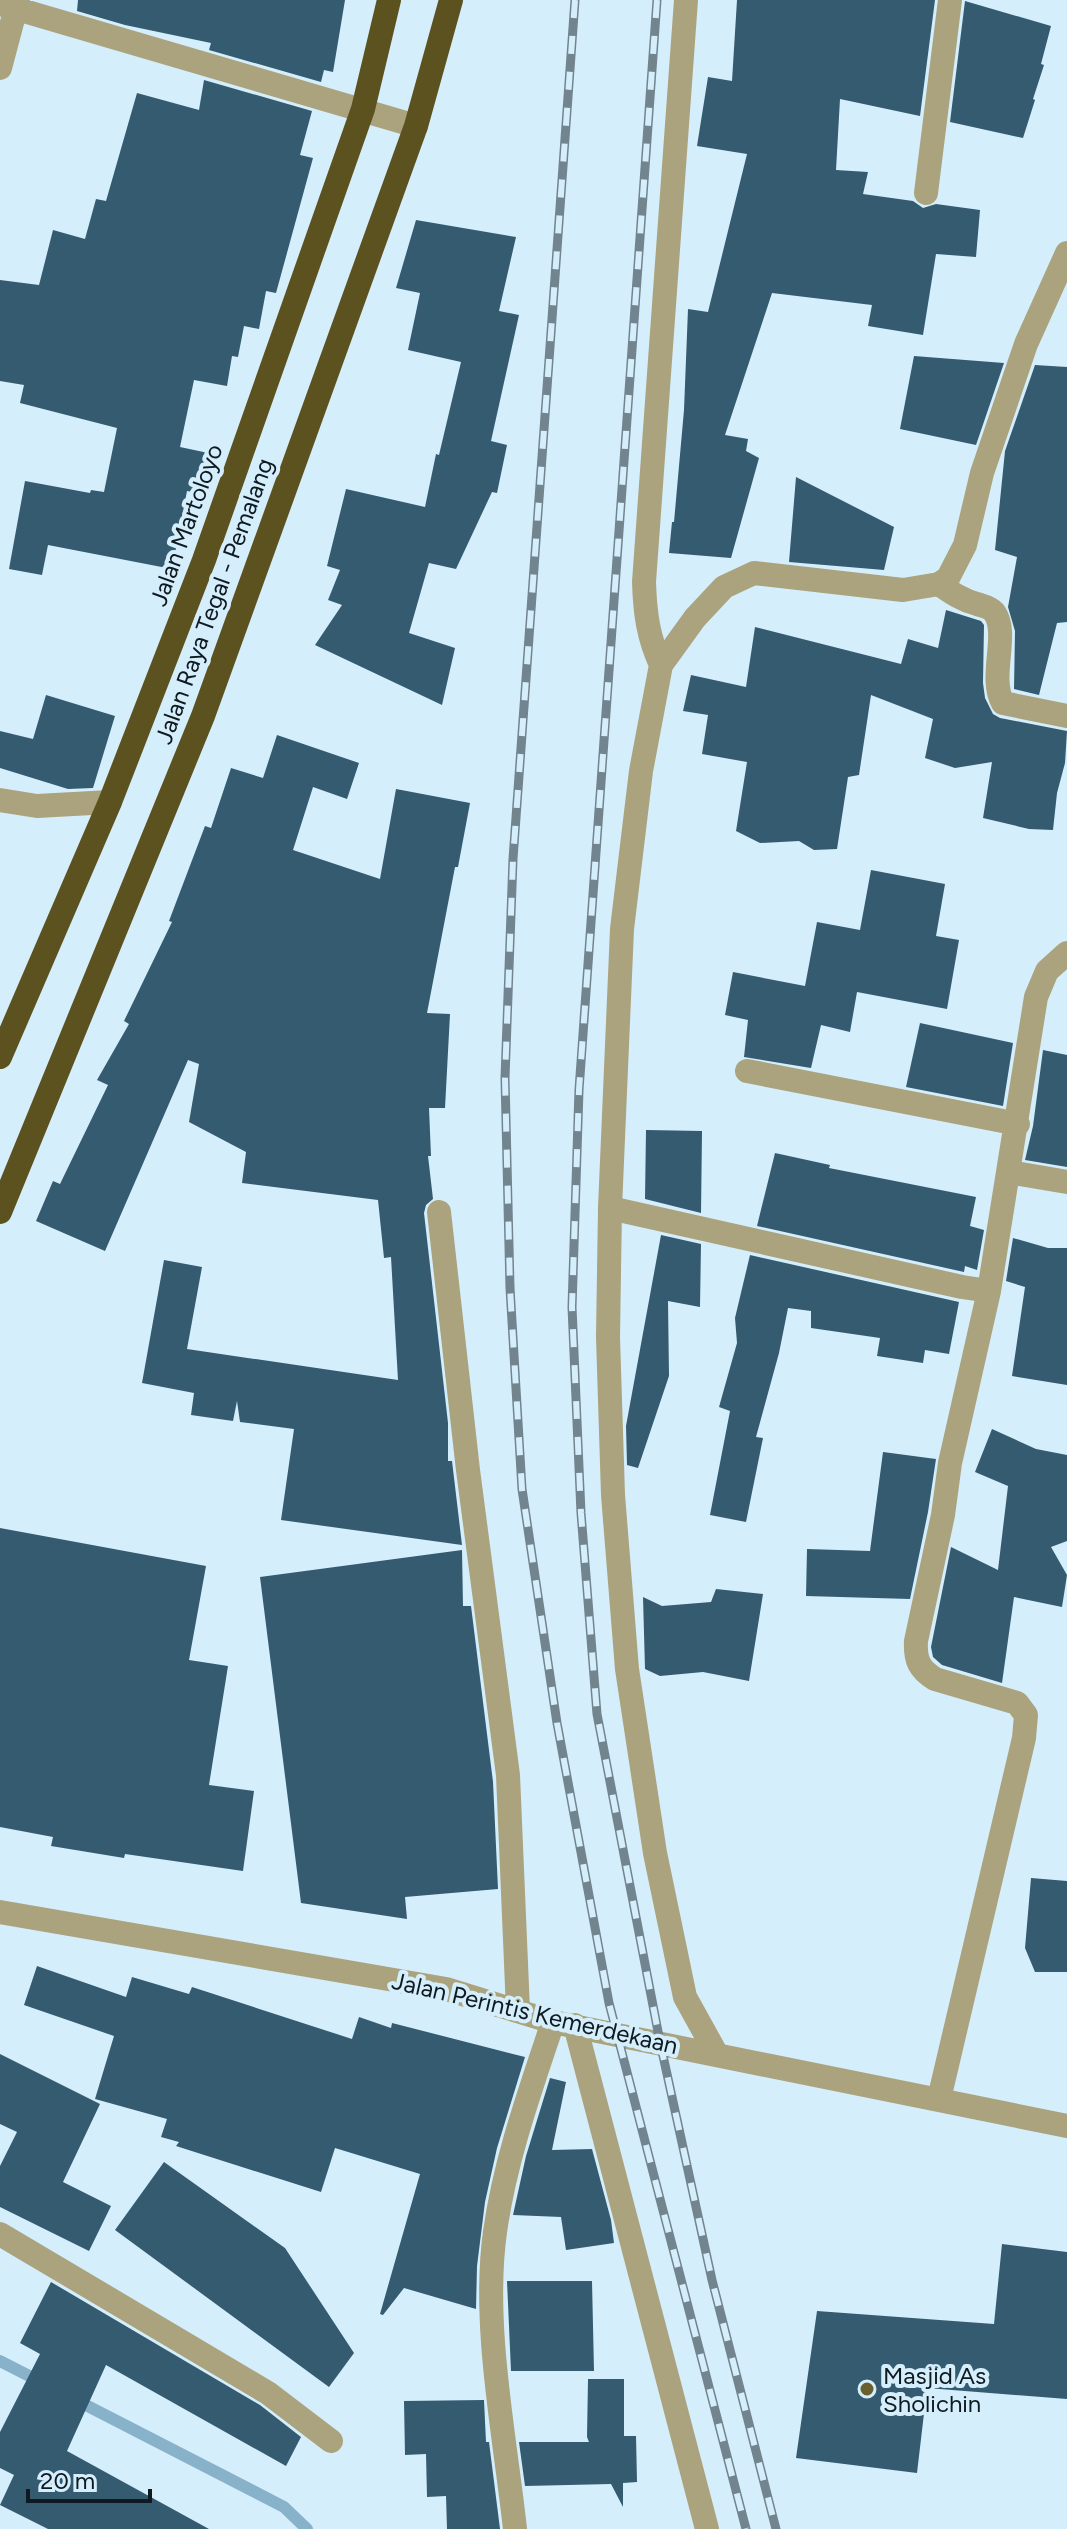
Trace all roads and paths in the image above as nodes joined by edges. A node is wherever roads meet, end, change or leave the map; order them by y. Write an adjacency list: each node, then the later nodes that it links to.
1 (389, 0): 7 (highway, Jalan Martoloyo)
2 (451, 0): 8 (highway, Jalan Raya Tegal - Pemalang)
3 (686, 0): 12 (street)
4 (950, 0): 9 (street)
5 (11, 4): 6 (street); 7 (street)
6 (0, 68)
7 (363, 109): 8 (street); 15 (highway, Jalan Martoloyo)
8 (416, 126): 23 (highway, Jalan Raya Tegal - Pemalang)
9 (926, 193)
10 (1067, 253): 11 (street)
11 (939, 584): 12 (street); 13 (street)
12 (661, 665): 22 (street)
13 (1067, 716)
14 (0, 800): 15 (street)
15 (110, 802): 17 (highway, Jalan Martoloyo)
16 (1067, 953): 19 (street)
17 (0, 1057)
18 (747, 1071): 19 (street)
19 (1018, 1124): 20 (street)
20 (1009, 1172): 21 (street); 25 (street)
21 (1067, 1182)
22 (610, 1208): 25 (street); 29 (street)
23 (0, 1212)
24 (439, 1212): 27 (street)
25 (989, 1291): 30 (street)
26 (0, 1912): 27 (street, Jalan Perintis Kemerdekaan)
27 (518, 2010): 28 (street, Jalan Perintis Kemerdekaan)
28 (564, 2024): 29 (street, Jalan Perintis Kemerdekaan); 34 (street); 35 (street)
29 (716, 2053): 30 (street, Jalan Perintis Kemerdekaan)
30 (939, 2099): 31 (street, Jalan Perintis Kemerdekaan)
31 (1067, 2126)
32 (0, 2234): 33 (street)
33 (331, 2441)
34 (515, 2529)
35 (707, 2529)

